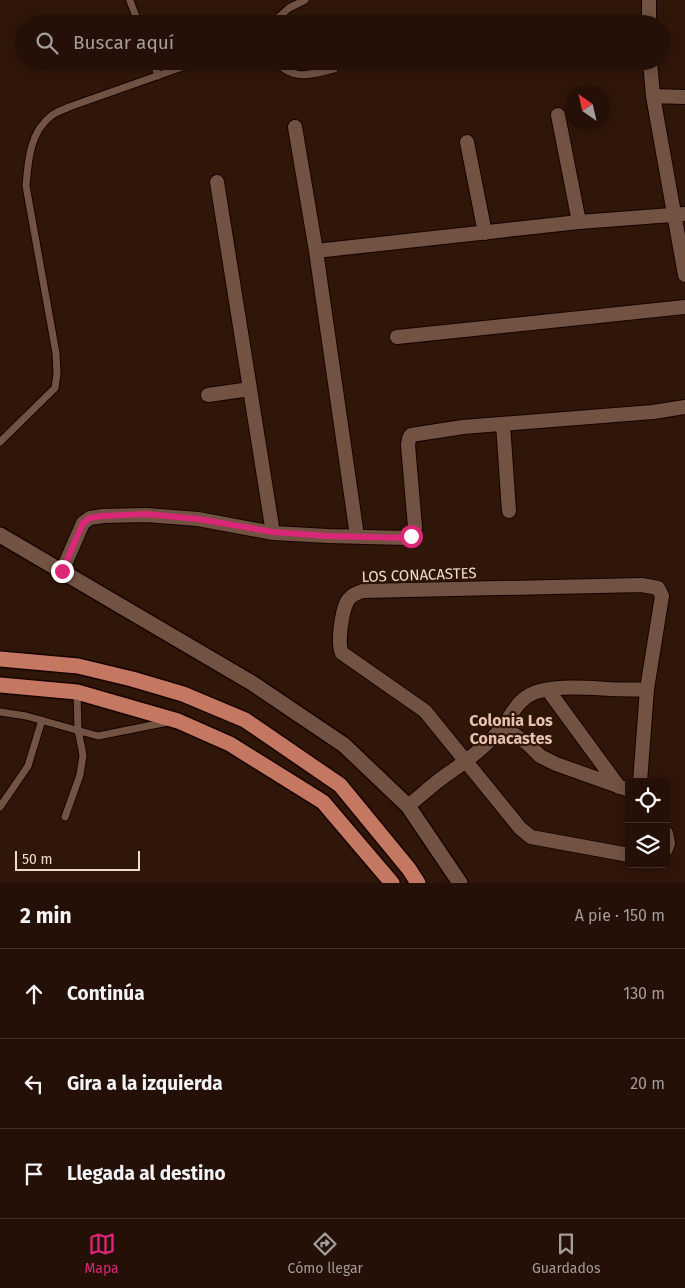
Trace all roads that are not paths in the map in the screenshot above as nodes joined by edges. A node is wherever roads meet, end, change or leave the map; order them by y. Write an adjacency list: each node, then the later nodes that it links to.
1 (305, 0): 5 (lane)
2 (649, 0): 6 (street)
3 (130, 1): 4 (lane)
4 (135, 15)
5 (281, 15)
6 (649, 15)
7 (156, 70): 12 (lane)
8 (174, 70): 12 (lane)
9 (284, 70): 10 (lane)
10 (330, 70)
11 (651, 70): 13 (street)
12 (158, 76): 30 (lane)
13 (653, 96): 14 (street); 19 (street)
14 (685, 97)
15 (558, 115): 20 (street)
16 (296, 127): 22 (street)
17 (467, 142): 21 (street)
18 (217, 182): 26 (street)
19 (680, 214): 20 (street); 23 (street)
20 (579, 222): 21 (street)
21 (485, 233): 22 (street)
22 (316, 252): 34 (street)
23 (685, 275)
24 (685, 307): 25 (street)
25 (397, 337)
26 (250, 389): 27 (street); 32 (street)
27 (208, 395)
28 (685, 408): 29 (street)
29 (503, 424): 31 (street); 34 (street)
30 (0, 442)
31 (509, 511)
32 (273, 532): 34 (street); 35 (street)
33 (0, 536): 35 (main road)
34 (356, 536)
35 (62, 571): 49 (main road)
36 (0, 659): 54 (highway)
37 (0, 685): 40 (highway)
38 (647, 689): 39 (street); 46 (street, LOS CONACASTES); 47 (street, LOS CONACASTES)
39 (548, 690): 45 (street); 48 (street)
40 (77, 692): 43 (highway); 44 (lane)
41 (0, 712): 42 (lane)
42 (42, 720): 44 (lane); 50 (lane)
43 (178, 720): 44 (lane); 53 (highway)
44 (78, 730): 51 (lane)
45 (500, 730): 46 (street); 48 (street)
46 (466, 761): 49 (street); 52 (street, LOS CONACASTES)
47 (640, 778)
48 (624, 789)
49 (408, 806): 55 (main road)
50 (0, 807)
51 (65, 817)
52 (625, 854)
53 (392, 883)
54 (418, 883)
55 (460, 883)

